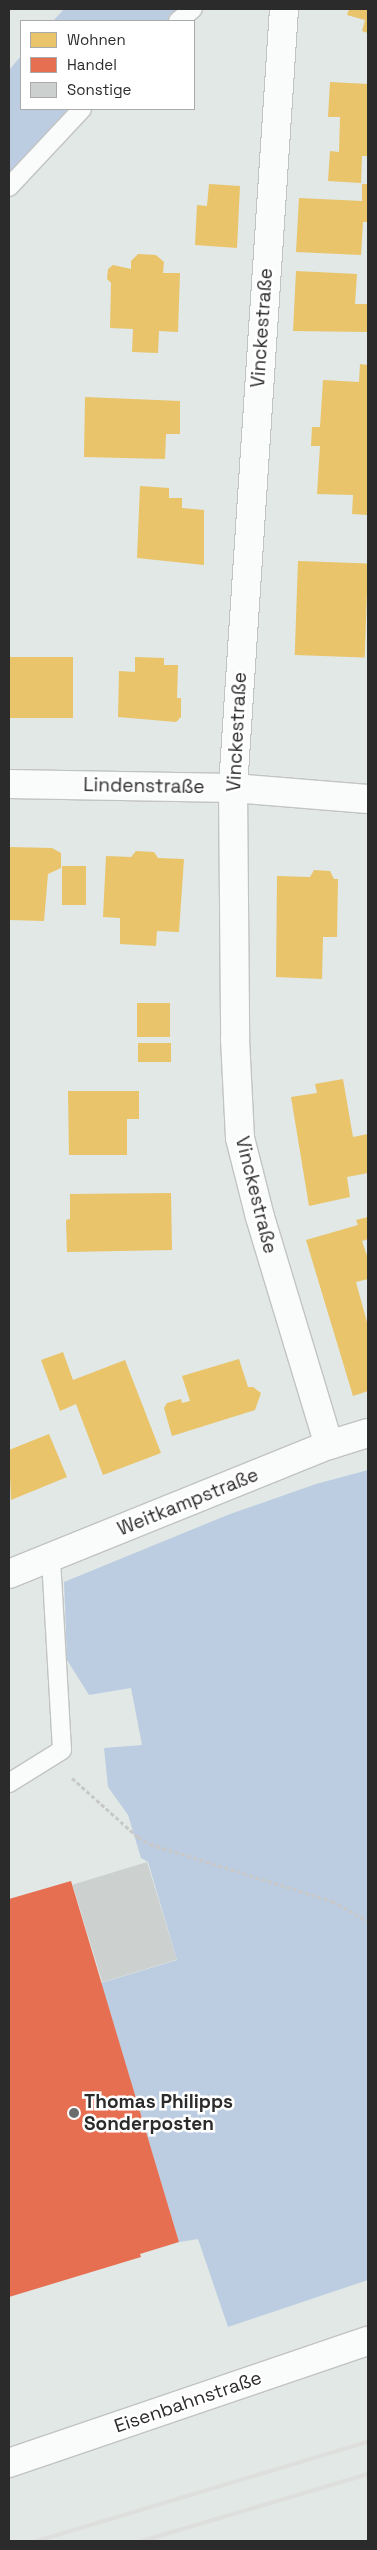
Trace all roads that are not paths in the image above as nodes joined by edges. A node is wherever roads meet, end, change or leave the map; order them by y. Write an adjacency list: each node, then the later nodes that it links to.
1 (193, 9): 3 (lane)
2 (284, 9): 7 (street, Vinckestraße)
3 (179, 20)
4 (81, 110): 5 (lane)
5 (9, 187)
6 (9, 784): 7 (street, Lindenstraße)
7 (233, 788): 8 (street, Lindenstraße); 10 (street, Vinckestraße)
8 (368, 798)
9 (368, 1433): 10 (street, Weitkampstraße)
10 (330, 1445): 11 (street, Weitkampstraße)
11 (51, 1557): 12 (street, Weitkampstraße); 13 (lane)
12 (9, 1574)
13 (9, 1783)
14 (368, 2341): 15 (street, Eisenbahnstraße)
15 (9, 2463)

